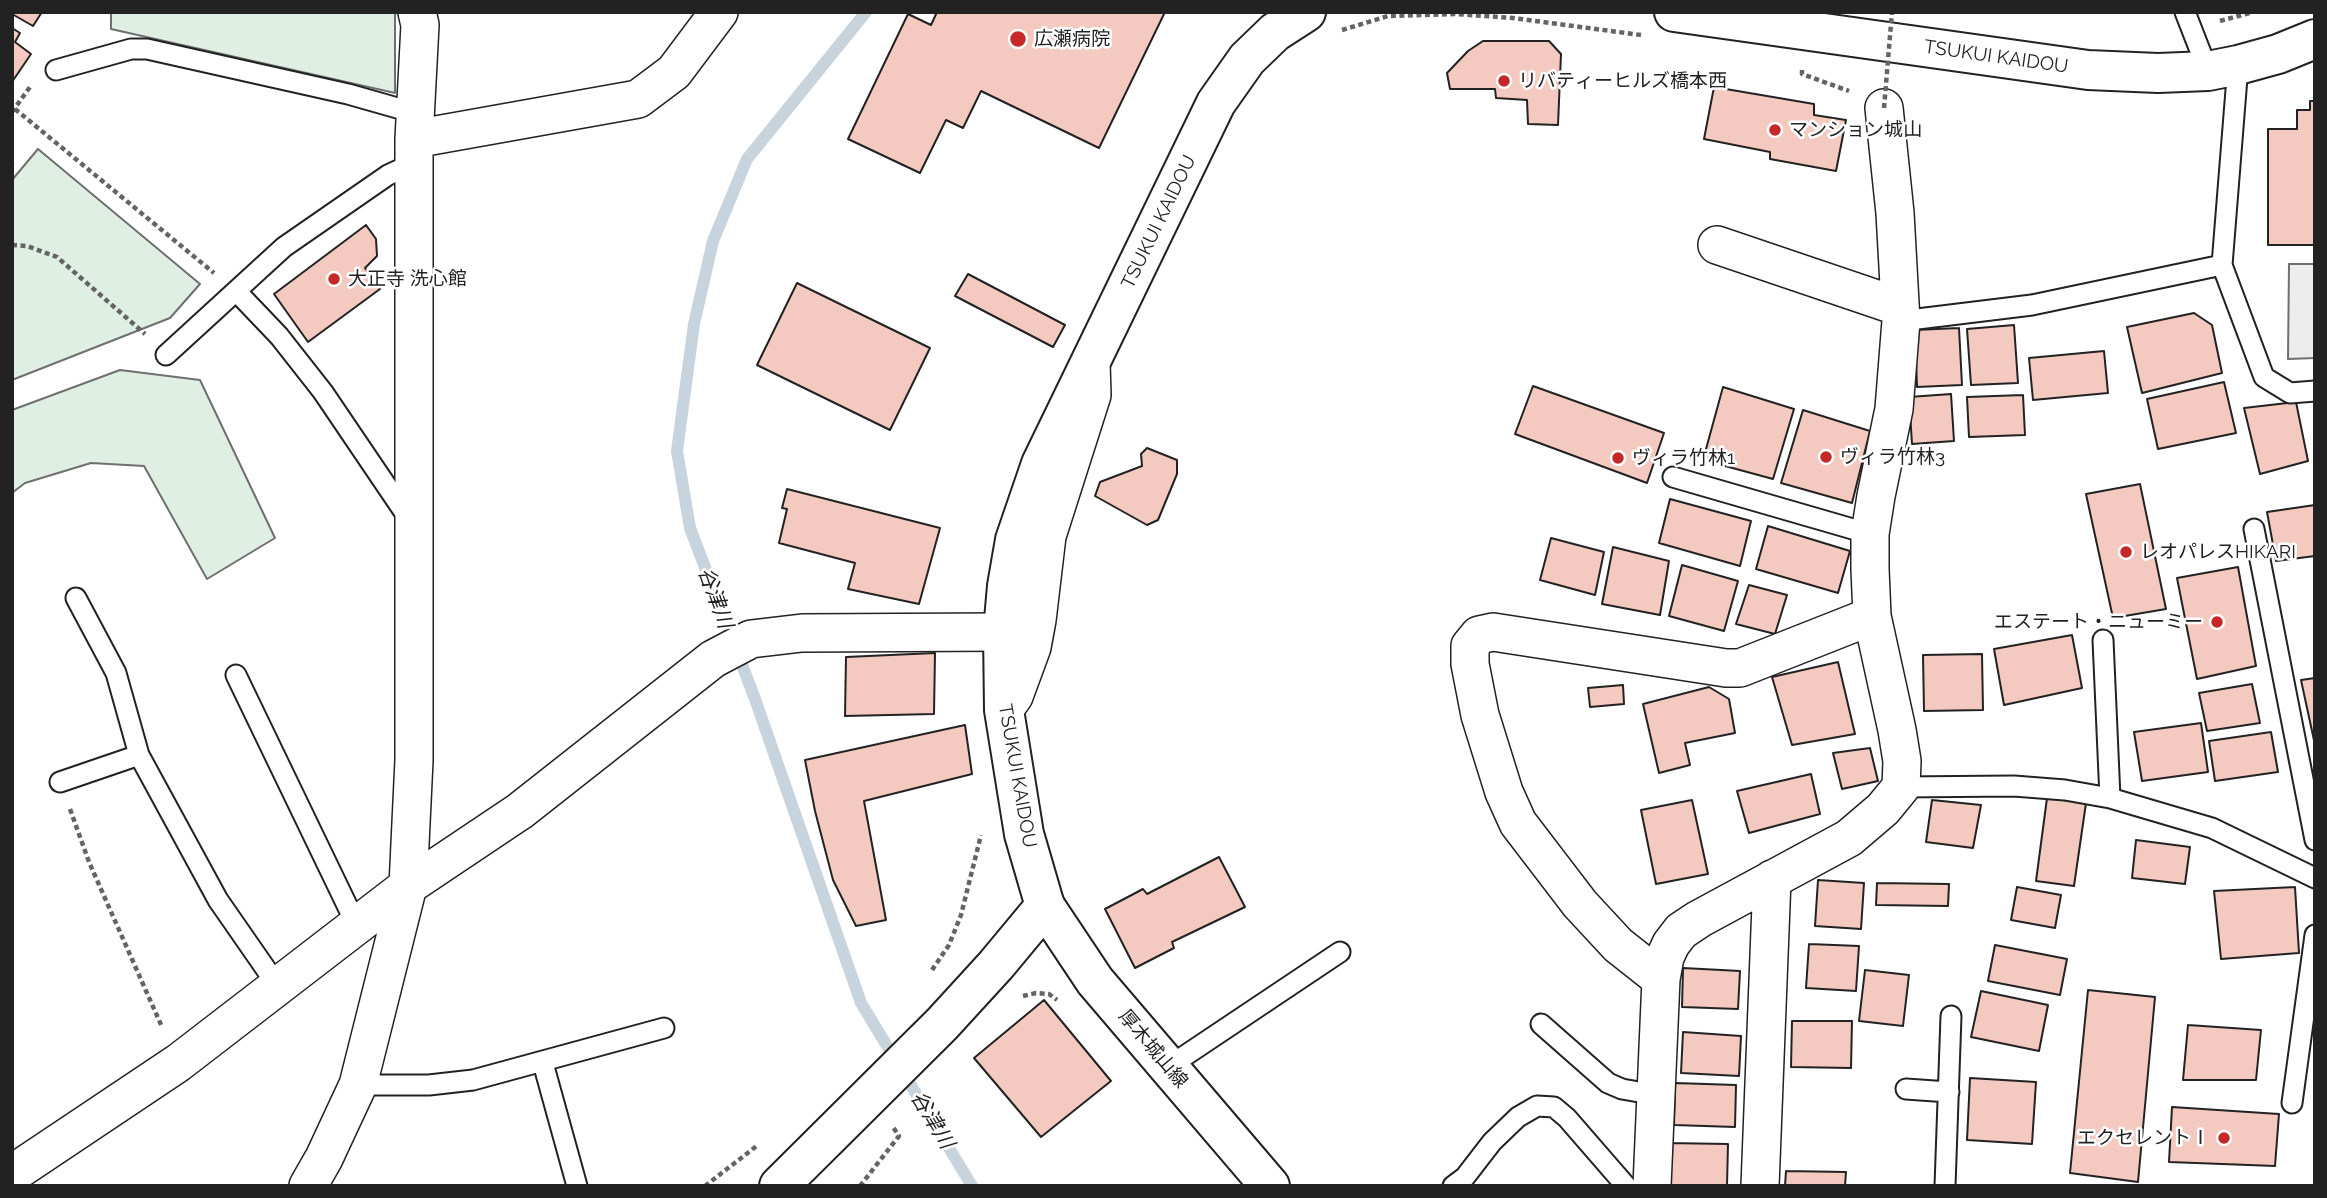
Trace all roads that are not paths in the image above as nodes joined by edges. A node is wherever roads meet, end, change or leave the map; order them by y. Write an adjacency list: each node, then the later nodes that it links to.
1 (719, 12): 10 (street)
2 (1674, 12): 7 (main road, TSUKUI KAIDOU)
3 (2185, 12): 7 (lane)
4 (421, 17): 10 (street)
5 (1319, 23): 16 (main road, TSUKUI KAIDOU)
6 (2315, 39): 7 (main road, TSUKUI KAIDOU)
7 (2223, 68): 12 (lane)
8 (56, 70): 10 (lane)
9 (1875, 102): 14 (street)
10 (415, 140): 13 (lane); 19 (street)
11 (1717, 245): 14 (street)
12 (2222, 265): 14 (lane); 17 (lane)
13 (237, 292): 15 (lane); 19 (lane)
14 (1900, 314): 21 (street)
15 (166, 355)
16 (1091, 361): 24 (main road, TSUKUI KAIDOU); 27 (street)
17 (2315, 391)
18 (1673, 477): 21 (lane)
19 (414, 525): 35 (street)
20 (2254, 529): 32 (lane)
21 (1870, 534): 23 (street)
22 (76, 598): 28 (lane)
23 (1872, 615): 30 (street); 40 (street)
24 (1003, 632): 27 (main road, TSUKUI KAIDOU); 35 (street)
25 (2103, 640): 31 (lane)
26 (236, 675): 37 (lane)
27 (1004, 710): 36 (main road, TSUKUI KAIDOU)
28 (139, 755): 29 (lane); 41 (lane)
29 (60, 782)
30 (1901, 787): 31 (lane); 34 (street)
31 (2110, 798): 33 (lane)
32 (2315, 841)
33 (2315, 878)
34 (1772, 879): 40 (street); 60 (street)
35 (408, 886): 37 (street); 47 (street)
36 (1045, 906): 46 (main road, 厚木城山線); 53 (main road)
37 (357, 926): 41 (street)
38 (2315, 935): 51 (lane)
39 (1340, 952): 46 (lane)
40 (1661, 979): 50 (street)
41 (277, 985): 52 (street)
42 (1951, 1016): 49 (lane)
43 (1541, 1024): 50 (lane)
44 (664, 1028): 45 (lane)
45 (543, 1063): 47 (lane); 55 (lane)
46 (1168, 1068): 56 (main road, 厚木城山線)
47 (358, 1085): 54 (street)
48 (1906, 1089): 49 (lane)
49 (1949, 1092): 61 (lane)
50 (1656, 1095): 59 (street)
51 (2292, 1103)
52 (12, 1174)
53 (782, 1185)
54 (308, 1186)
55 (577, 1186)
56 (1270, 1186)
57 (1453, 1186): 58 (lane)
58 (1626, 1186)
59 (1652, 1186)
60 (1760, 1186)
61 (1945, 1186)

